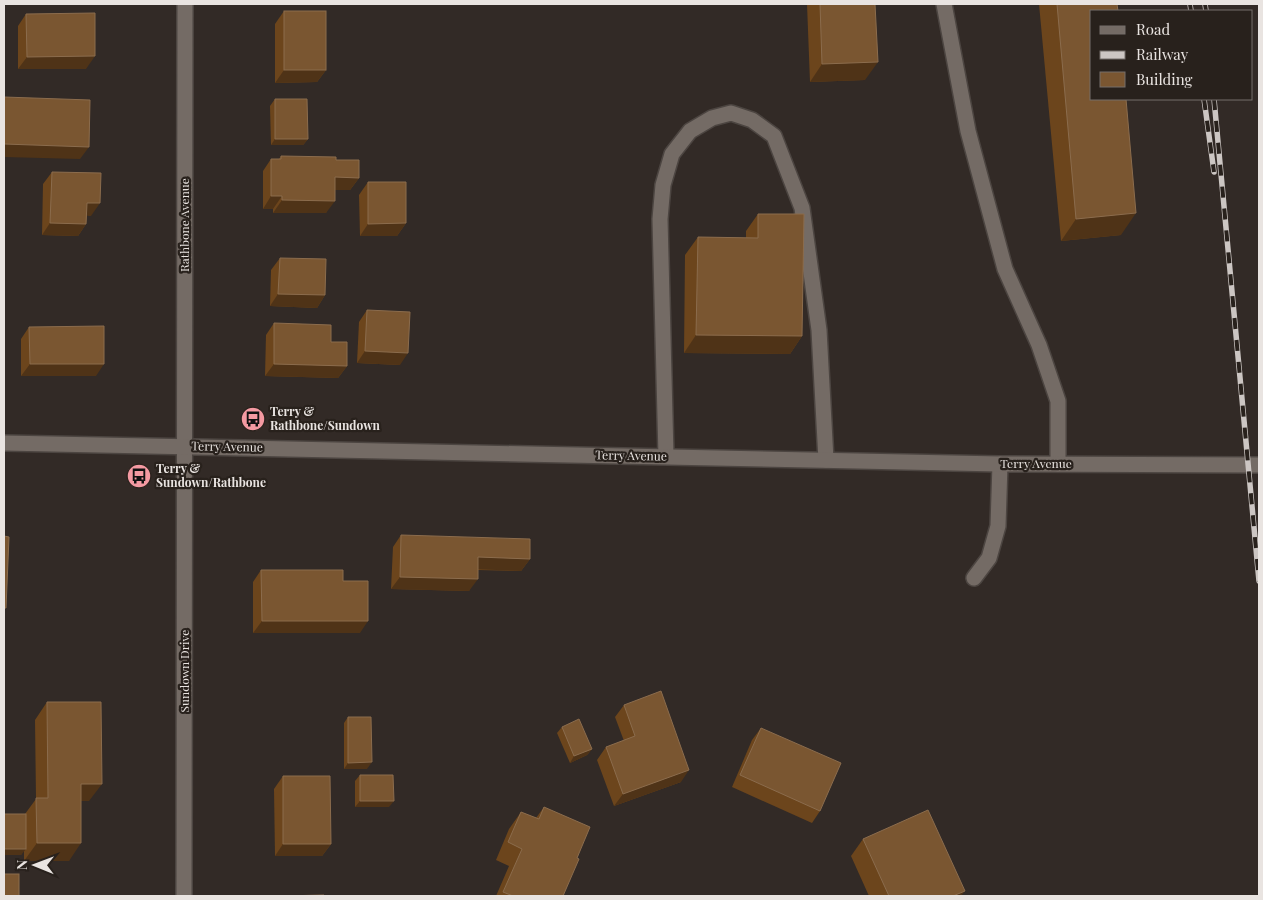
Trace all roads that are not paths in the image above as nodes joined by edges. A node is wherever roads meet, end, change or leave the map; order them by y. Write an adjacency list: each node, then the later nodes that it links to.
1 (185, 4): 4 (street, Rathbone Avenue)
2 (944, 4): 8 (street)
3 (4, 443): 4 (street, Terry Avenue)
4 (186, 446): 5 (street, Terry Avenue); 11 (street, Sundown Drive)
5 (666, 456): 6 (street, Terry Avenue); 6 (street)
6 (826, 460): 7 (street, Terry Avenue)
7 (1000, 464): 8 (street, Terry Avenue); 10 (street)
8 (1058, 464): 9 (street, Terry Avenue)
9 (1259, 465)
10 (974, 578)
11 (184, 896)

